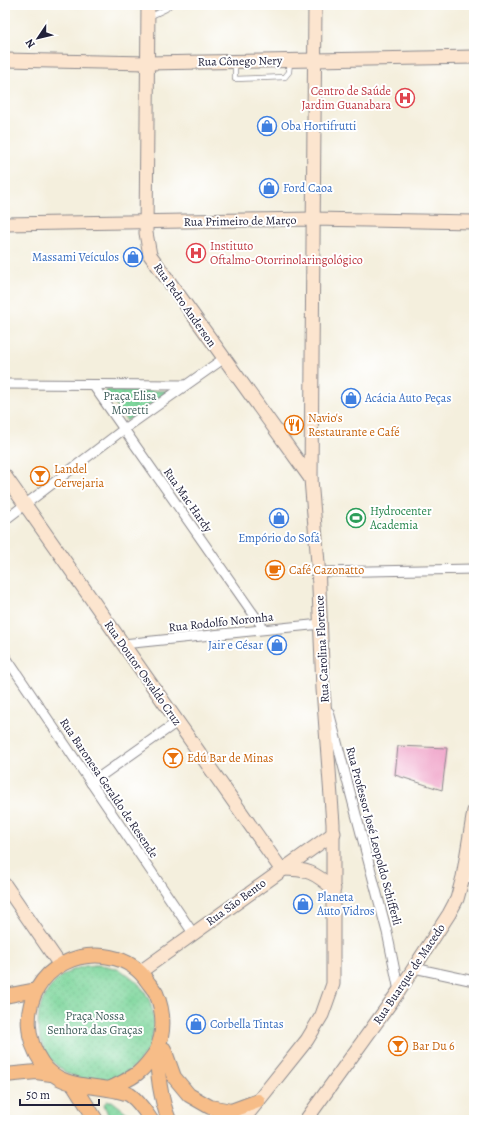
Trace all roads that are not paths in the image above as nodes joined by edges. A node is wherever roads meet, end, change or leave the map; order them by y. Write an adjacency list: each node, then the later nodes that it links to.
1 (170, 5): 3 (lane)
2 (315, 5): 7 (main road, Rua Carolina Florence)
3 (148, 11): 9 (main road, Rua Pedro Anderson)
4 (474, 57): 7 (main road, Rua Cônego Nery)
5 (5, 60): 9 (main road, Rua Cônego Nery)
6 (290, 60): 7 (main road, Rua Cônego Nery); 8 (main road, Rua Cônego Nery); 8 (lane)
7 (314, 60): 10 (main road, Rua Carolina Florence)
8 (235, 61): 9 (main road, Rua Cônego Nery)
9 (147, 62): 12 (main road, Rua Pedro Anderson)
10 (313, 219): 11 (main road, Rua Primeiro de Março); 12 (main road, Rua Primeiro de Março); 20 (main road, Rua Carolina Florence)
11 (474, 222)
12 (146, 223): 13 (main road, Rua Primeiro de Março); 14 (main road, Rua Pedro Anderson)
13 (5, 224)
14 (223, 359): 17 (street); 20 (main road, Rua Pedro Anderson)
15 (5, 384): 16 (street)
16 (93, 385): 17 (street); 18 (street, Rua Mac Hardy)
17 (185, 385): 18 (street)
18 (124, 429): 21 (street); 26 (street, Rua Mac Hardy)
19 (6, 478): 21 (main road, Rua Doutor Osvaldo Cruz)
20 (311, 479): 24 (main road, Rua Carolina Florence)
21 (24, 505): 22 (street); 27 (main road, Rua Doutor Osvaldo Cruz)
22 (5, 520)
23 (474, 569): 24 (street)
24 (319, 572): 25 (main road, Rua Carolina Florence)
25 (321, 624): 26 (street, Rua Rodolfo Noronha); 29 (main road, Rua Carolina Florence)
26 (264, 629): 27 (street, Rua Rodolfo Noronha)
27 (123, 644): 30 (main road, Rua Doutor Osvaldo Cruz)
28 (5, 656): 31 (street, Rua Baronesa Geraldo de Resende)
29 (323, 689): 33 (main road, Rua Carolina Florence); 44 (street, Rua Professor José Leopoldo Schifferli)
30 (177, 722): 31 (street); 34 (main road, Rua Doutor Osvaldo Cruz)
31 (91, 783): 38 (street, Rua Baronesa Geraldo de Resende)
32 (474, 811): 35 (main road, Rua Buarque de Macedo)
33 (334, 833): 34 (main road, Rua São Bento); 37 (main road, Rua Carolina Florence)
34 (281, 869): 37 (main road); 38 (main road, Rua São Bento)
35 (469, 878): 40 (main road, Rua Buarque de Macedo)
36 (5, 885): 39 (main road)
37 (334, 889): 51 (main road, Rua Carolina Florence)
38 (193, 933): 41 (main road, Rua São Bento)
39 (60, 965): 41 (main road); 43 (main road)
40 (414, 968): 42 (street); 44 (main road, Rua Buarque de Macedo)
41 (140, 972): 46 (main road)
42 (474, 981)
43 (36, 990): 45 (main road); 47 (main road)
44 (399, 991): 56 (main road, Rua Buarque de Macedo)
45 (5, 996)
46 (159, 1044): 50 (main road); 51 (main road); 54 (main road)
47 (50, 1074): 48 (main road); 49 (main road)
48 (5, 1075)
49 (74, 1085): 50 (main road); 52 (main road)
50 (108, 1089): 53 (main road)
51 (258, 1101): 55 (main road, Rua Carolina Florence)
52 (96, 1120)
53 (151, 1120)
54 (169, 1120)
55 (243, 1120)
56 (306, 1120)

